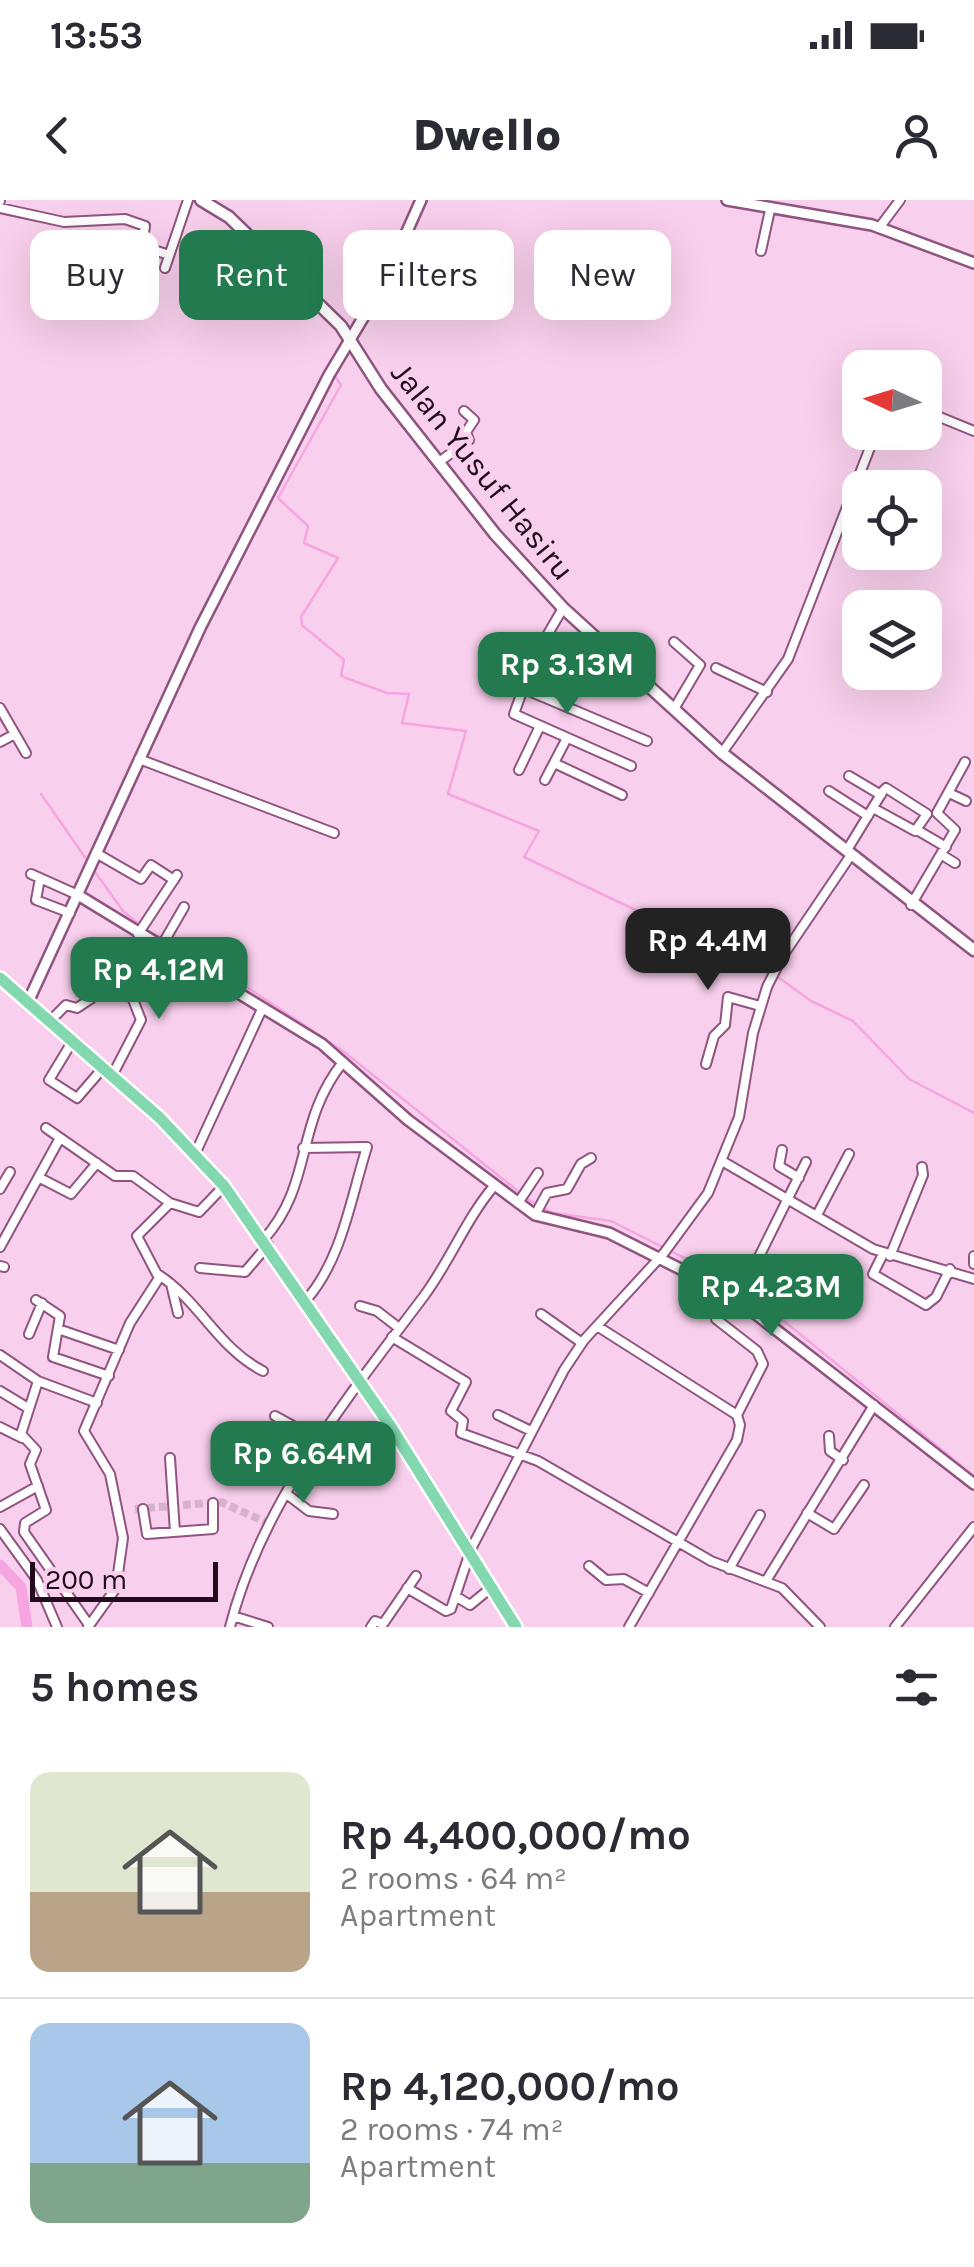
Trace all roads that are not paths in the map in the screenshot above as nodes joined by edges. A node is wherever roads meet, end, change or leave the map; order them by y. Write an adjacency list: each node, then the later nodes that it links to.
1 (188, 200): 10 (street)
2 (201, 200): 13 (main road, Jalan Yusuf Hasiru)
3 (421, 200): 13 (street)
4 (727, 200): 7 (street)
5 (900, 200): 8 (street)
6 (0, 203): 10 (street)
7 (770, 210): 8 (street); 9 (street)
8 (879, 228): 11 (street)
9 (762, 251)
10 (169, 256): 12 (street)
11 (973, 260)
12 (165, 268)
13 (351, 339): 18 (main road, Jalan Yusuf Hasiru); 34 (street)
14 (464, 411): 18 (street)
15 (942, 418): 16 (street)
16 (974, 432)
17 (868, 450): 25 (street)
18 (440, 462): 19 (main road, Jalan Yusuf Hasiru)
19 (563, 608): 21 (street); 27 (main road, Jalan Yusuf Hasiru)
20 (674, 642): 27 (street)
21 (534, 658): 23 (street); 24 (street)
22 (716, 668): 25 (street)
23 (572, 675)
24 (522, 688): 28 (street); 31 (street)
25 (767, 692): 33 (street)
26 (0, 708): 29 (street)
27 (674, 710): 33 (main road, Jalan Yusuf Hasiru)
28 (540, 726): 30 (street); 37 (street)
29 (8, 738): 32 (street)
30 (567, 738): 35 (street); 36 (street)
31 (648, 741)
32 (26, 753)
33 (722, 753): 50 (main road, Jalan Yusuf Hasiru)
34 (139, 759): 48 (street); 51 (street)
35 (554, 763): 40 (street); 43 (street)
36 (631, 766)
37 (519, 770)
38 (974, 774): 42 (street)
39 (849, 776): 44 (street)
40 (545, 780)
41 (830, 790): 46 (street)
42 (949, 792): 45 (street); 49 (street)
43 (622, 795)
44 (881, 795): 46 (street); 47 (street)
45 (966, 801)
46 (870, 812): 47 (street); 50 (street)
47 (916, 830): 49 (street)
48 (334, 833)
49 (944, 851): 52 (street); 54 (street)
50 (849, 853): 54 (main road, Jalan Yusuf Hasiru); 65 (street)
51 (93, 860): 53 (street); 57 (street)
52 (955, 863)
53 (78, 896): 56 (street); 56 (street); 57 (street)
54 (911, 904): 59 (main road, Jalan Yusuf Hasiru)
55 (184, 906): 58 (street)
56 (70, 914): 64 (street)
57 (141, 929): 58 (street)
58 (165, 942): 63 (street); 66 (street)
59 (974, 950)
60 (78, 968): 61 (street)
61 (100, 976): 63 (street); 68 (street)
62 (0, 978): 64 (main road)
63 (132, 997): 67 (street)
64 (28, 1002): 68 (main road)
65 (760, 1006): 72 (street); 82 (street)
66 (262, 1009): 71 (street); 78 (street)
67 (141, 1016): 69 (street); 73 (street)
68 (50, 1022): 70 (main road)
69 (150, 1022)
70 (72, 1042): 73 (main road); 73 (street)
71 (343, 1062): 76 (street); 90 (street)
72 (706, 1064)
73 (108, 1072): 78 (main road)
74 (46, 1128): 75 (street)
75 (60, 1138): 81 (street); 87 (street)
76 (303, 1148): 97 (street); 109 (street)
77 (782, 1150): 88 (street)
78 (195, 1154): 89 (main road)
79 (850, 1154): 96 (street)
80 (590, 1158): 95 (street)
81 (97, 1162): 87 (street); 94 (street)
82 (722, 1162): 93 (street); 99 (street)
83 (806, 1162): 88 (street)
84 (922, 1166): 100 (street)
85 (10, 1172): 91 (street)
86 (538, 1173): 92 (street)
87 (40, 1178): 98 (street)
88 (800, 1178): 93 (street)
89 (224, 1186): 94 (street); 97 (main road)
90 (494, 1186): 92 (street); 114 (street)
91 (0, 1189)
92 (522, 1199): 95 (street)
93 (788, 1200): 96 (street); 108 (street)
94 (170, 1202): 105 (street)
95 (538, 1208): 99 (street)
96 (817, 1215): 100 (street)
97 (266, 1242): 103 (street); 109 (main road)
98 (0, 1247)
99 (664, 1253): 108 (street); 113 (street)
100 (886, 1255): 104 (street); 104 (street)
101 (974, 1256): 102 (street)
102 (974, 1264)
103 (200, 1268)
104 (950, 1269): 106 (street)
105 (159, 1275): 107 (street); 119 (street)
106 (974, 1279)
107 (170, 1284): 111 (street); 121 (street)
108 (738, 1291): 127 (street); 130 (street)
109 (306, 1300): 123 (main road)
110 (360, 1306): 114 (street)
111 (178, 1313)
112 (541, 1314): 118 (street)
113 (597, 1326): 118 (street); 130 (street)
114 (399, 1328): 117 (street)
115 (58, 1329): 116 (street); 119 (street); 122 (street)
116 (29, 1334)
117 (392, 1336): 123 (street); 137 (street)
118 (582, 1343): 133 (street)
119 (120, 1350): 122 (street)
120 (0, 1355): 124 (street)
121 (263, 1370)
122 (109, 1376): 126 (street)
123 (360, 1380): 136 (street); 154 (main road)
124 (38, 1381): 126 (street); 128 (street)
125 (0, 1392): 128 (street)
126 (98, 1403): 166 (street)
127 (874, 1405): 139 (street); 140 (street)
128 (28, 1408): 135 (street)
129 (498, 1415): 133 (street)
130 (737, 1415): 153 (street)
131 (275, 1416): 136 (street)
132 (0, 1427): 135 (street)
133 (531, 1431): 137 (street)
134 (829, 1436): 139 (street)
135 (22, 1438): 142 (street)
136 (321, 1440): 143 (street)
137 (520, 1453): 153 (street); 154 (street)
138 (170, 1458): 152 (street)
139 (844, 1460): 147 (street)
140 (974, 1484)
141 (864, 1485): 147 (street)
142 (38, 1486): 145 (street); 166 (street)
143 (288, 1495): 148 (street); 163 (street)
144 (213, 1503): 152 (street)
145 (0, 1507)
146 (143, 1508): 152 (street)
147 (807, 1513): 158 (street)
148 (333, 1514)
149 (760, 1515): 156 (street)
150 (974, 1527): 173 (street)
151 (0, 1529): 168 (street)
152 (174, 1532)
153 (679, 1540): 156 (street); 161 (street)
154 (471, 1548): 159 (main road); 162 (street)
155 (589, 1566): 161 (street)
156 (729, 1569): 158 (street)
157 (416, 1576): 160 (street)
158 (766, 1582): 172 (street)
159 (492, 1587): 162 (street); 164 (main road)
160 (407, 1588): 162 (street); 167 (street)
161 (649, 1593): 165 (street)
162 (457, 1597)
163 (233, 1616): 169 (street); 170 (street)
164 (510, 1624)
165 (633, 1625)
166 (89, 1626)
167 (385, 1626): 171 (street)
168 (57, 1627)
169 (230, 1627)
170 (268, 1627)
171 (370, 1627)
172 (820, 1627)
173 (895, 1627)

